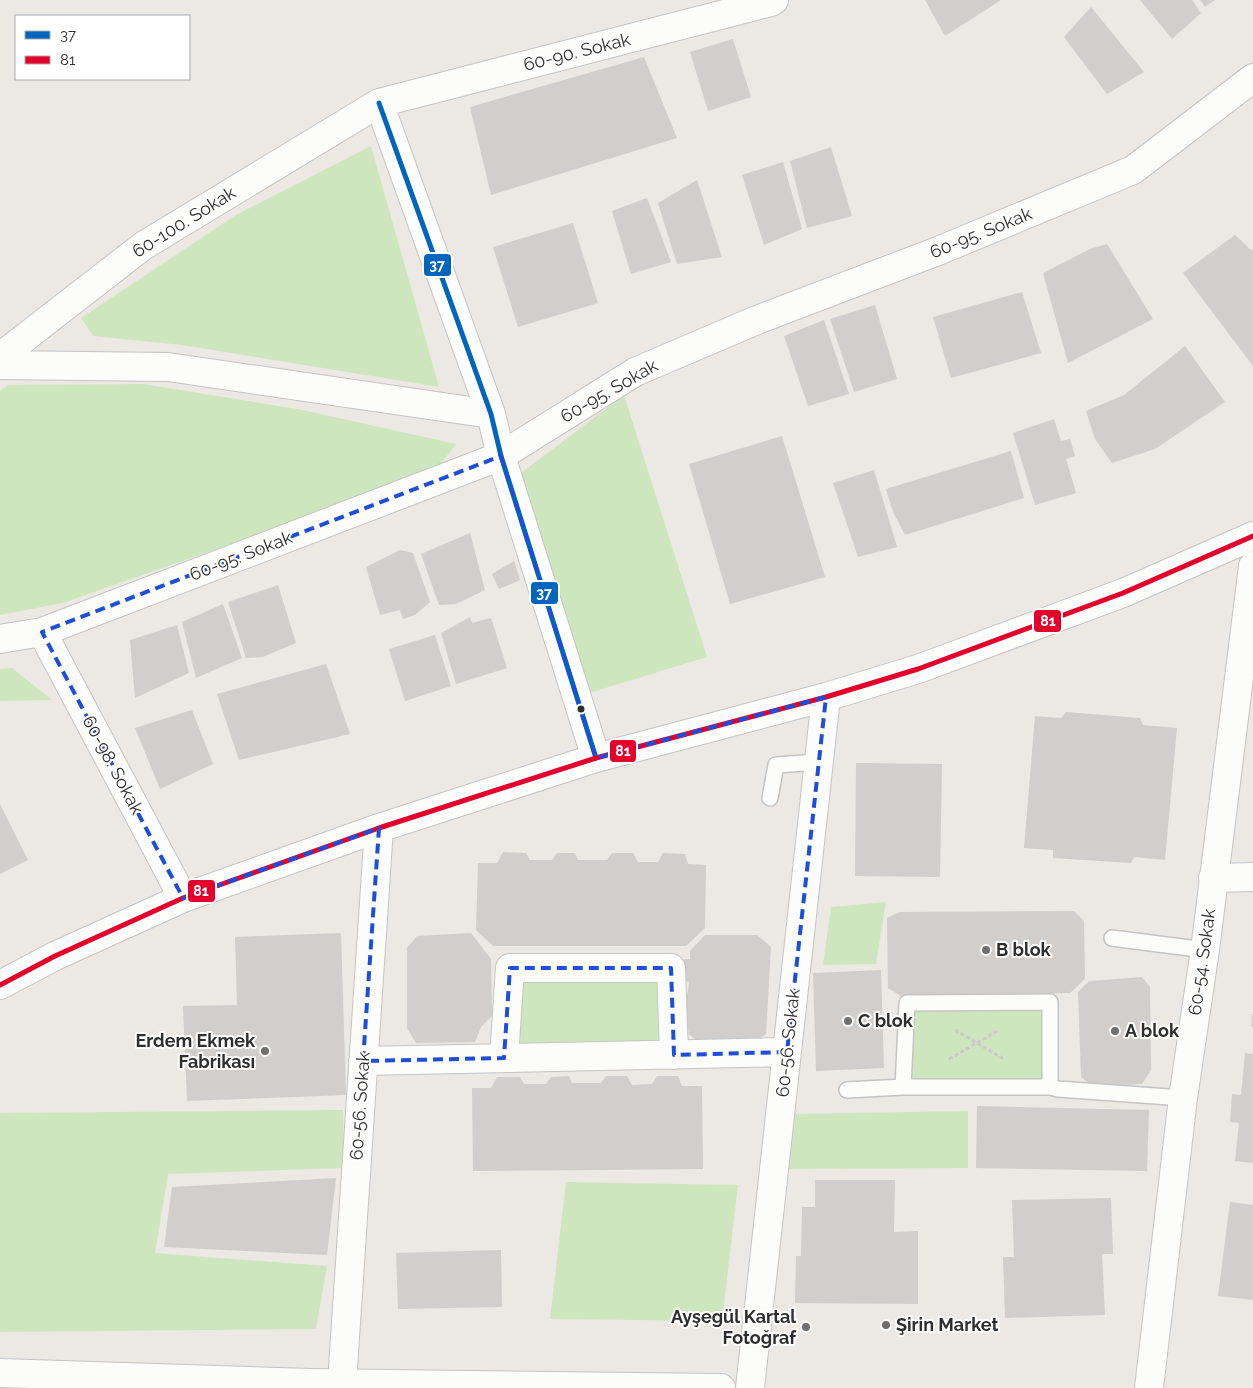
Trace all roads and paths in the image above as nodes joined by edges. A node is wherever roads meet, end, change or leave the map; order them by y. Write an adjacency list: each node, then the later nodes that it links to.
1 (774, 0): 3 (street, 60-90. Sokak)
2 (1253, 78): 7 (street, 60-95. Sokak)
3 (379, 103): 4 (street, 60-100. Sokak); 6 (street)
4 (0, 357)
5 (0, 365): 6 (street)
6 (491, 414): 7 (street)
7 (502, 456): 10 (street, 60-95. Sokak); 13 (street)
8 (1253, 536): 12 (street)
9 (1253, 566): 18 (street, 60-54. Sokak)
10 (42, 632): 11 (street, 60-95. Sokak); 19 (street, 60-98. Sokak)
11 (0, 639)
12 (826, 697): 13 (street); 14 (street, 60-56. Sokak)
13 (596, 758): 16 (street)
14 (819, 762): 15 (lane); 23 (street, 60-56. Sokak)
15 (770, 798)
16 (379, 828): 19 (street); 26 (street, 60-56. Sokak)
17 (1253, 877): 18 (street)
18 (1213, 878): 21 (street, 60-54. Sokak)
19 (183, 898): 22 (street)
20 (1112, 938): 21 (lane)
21 (1204, 950): 30 (street, 60-54. Sokak)
22 (0, 986)
23 (787, 1052): 24 (street); 34 (street, 60-56. Sokak)
24 (674, 1055): 25 (street); 25 (street)
25 (504, 1058): 26 (street)
26 (363, 1062): 32 (street, 60-56. Sokak)
27 (904, 1087): 28 (lane); 28 (lane); 29 (lane)
28 (1050, 1087): 30 (lane)
29 (847, 1090)
30 (1184, 1098): 35 (street, 60-54. Sokak)
31 (0, 1373): 32 (street)
32 (342, 1383): 33 (street)
33 (721, 1388)
34 (750, 1388)
35 (1149, 1388)

